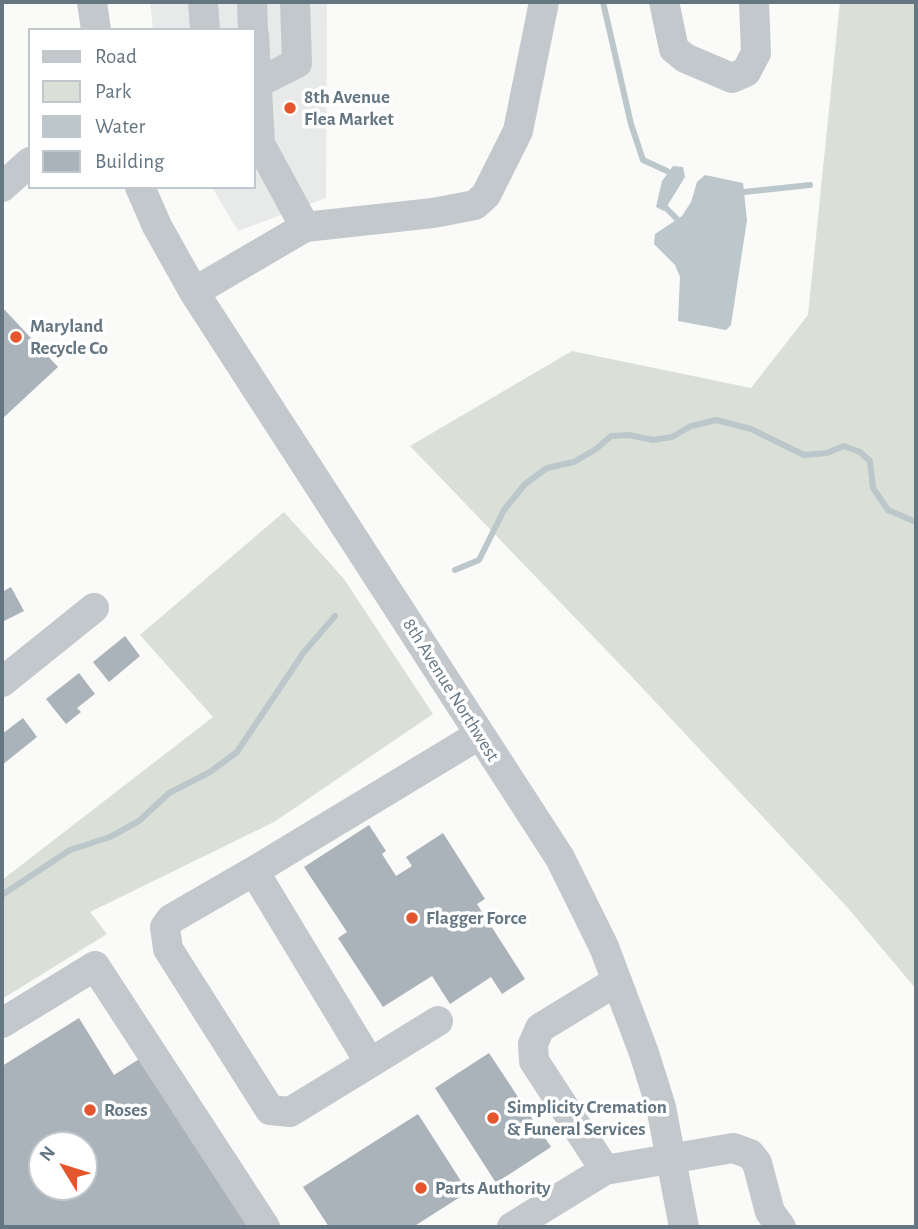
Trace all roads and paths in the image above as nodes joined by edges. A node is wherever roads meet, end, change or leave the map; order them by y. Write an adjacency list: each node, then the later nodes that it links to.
1 (92, 2): 8 (street)
2 (203, 2): 9 (street)
3 (252, 2): 10 (street)
4 (295, 2): 11 (street)
5 (544, 2): 16 (street)
6 (664, 2): 7 (street)
7 (754, 2)
8 (96, 28)
9 (205, 28)
10 (253, 28)
11 (256, 84)
12 (256, 97): 16 (street)
13 (28, 164): 14 (street)
14 (2, 187)
15 (141, 189): 17 (street, 8th Avenue Northwest)
16 (305, 227): 17 (street)
17 (194, 292): 20 (street, 8th Avenue Northwest)
18 (94, 608): 19 (street)
19 (2, 682)
20 (479, 735): 21 (street); 22 (street, 8th Avenue Northwest)
21 (254, 871): 25 (street); 25 (street)
22 (617, 981): 26 (street, 8th Avenue Northwest); 27 (street)
23 (438, 1021): 25 (street)
24 (2, 1023): 28 (street)
25 (370, 1063)
26 (672, 1159): 27 (street); 30 (street, 8th Avenue Northwest); 31 (street)
27 (605, 1170): 29 (street)
28 (265, 1227)
29 (512, 1227)
30 (684, 1227)
31 (781, 1227)

